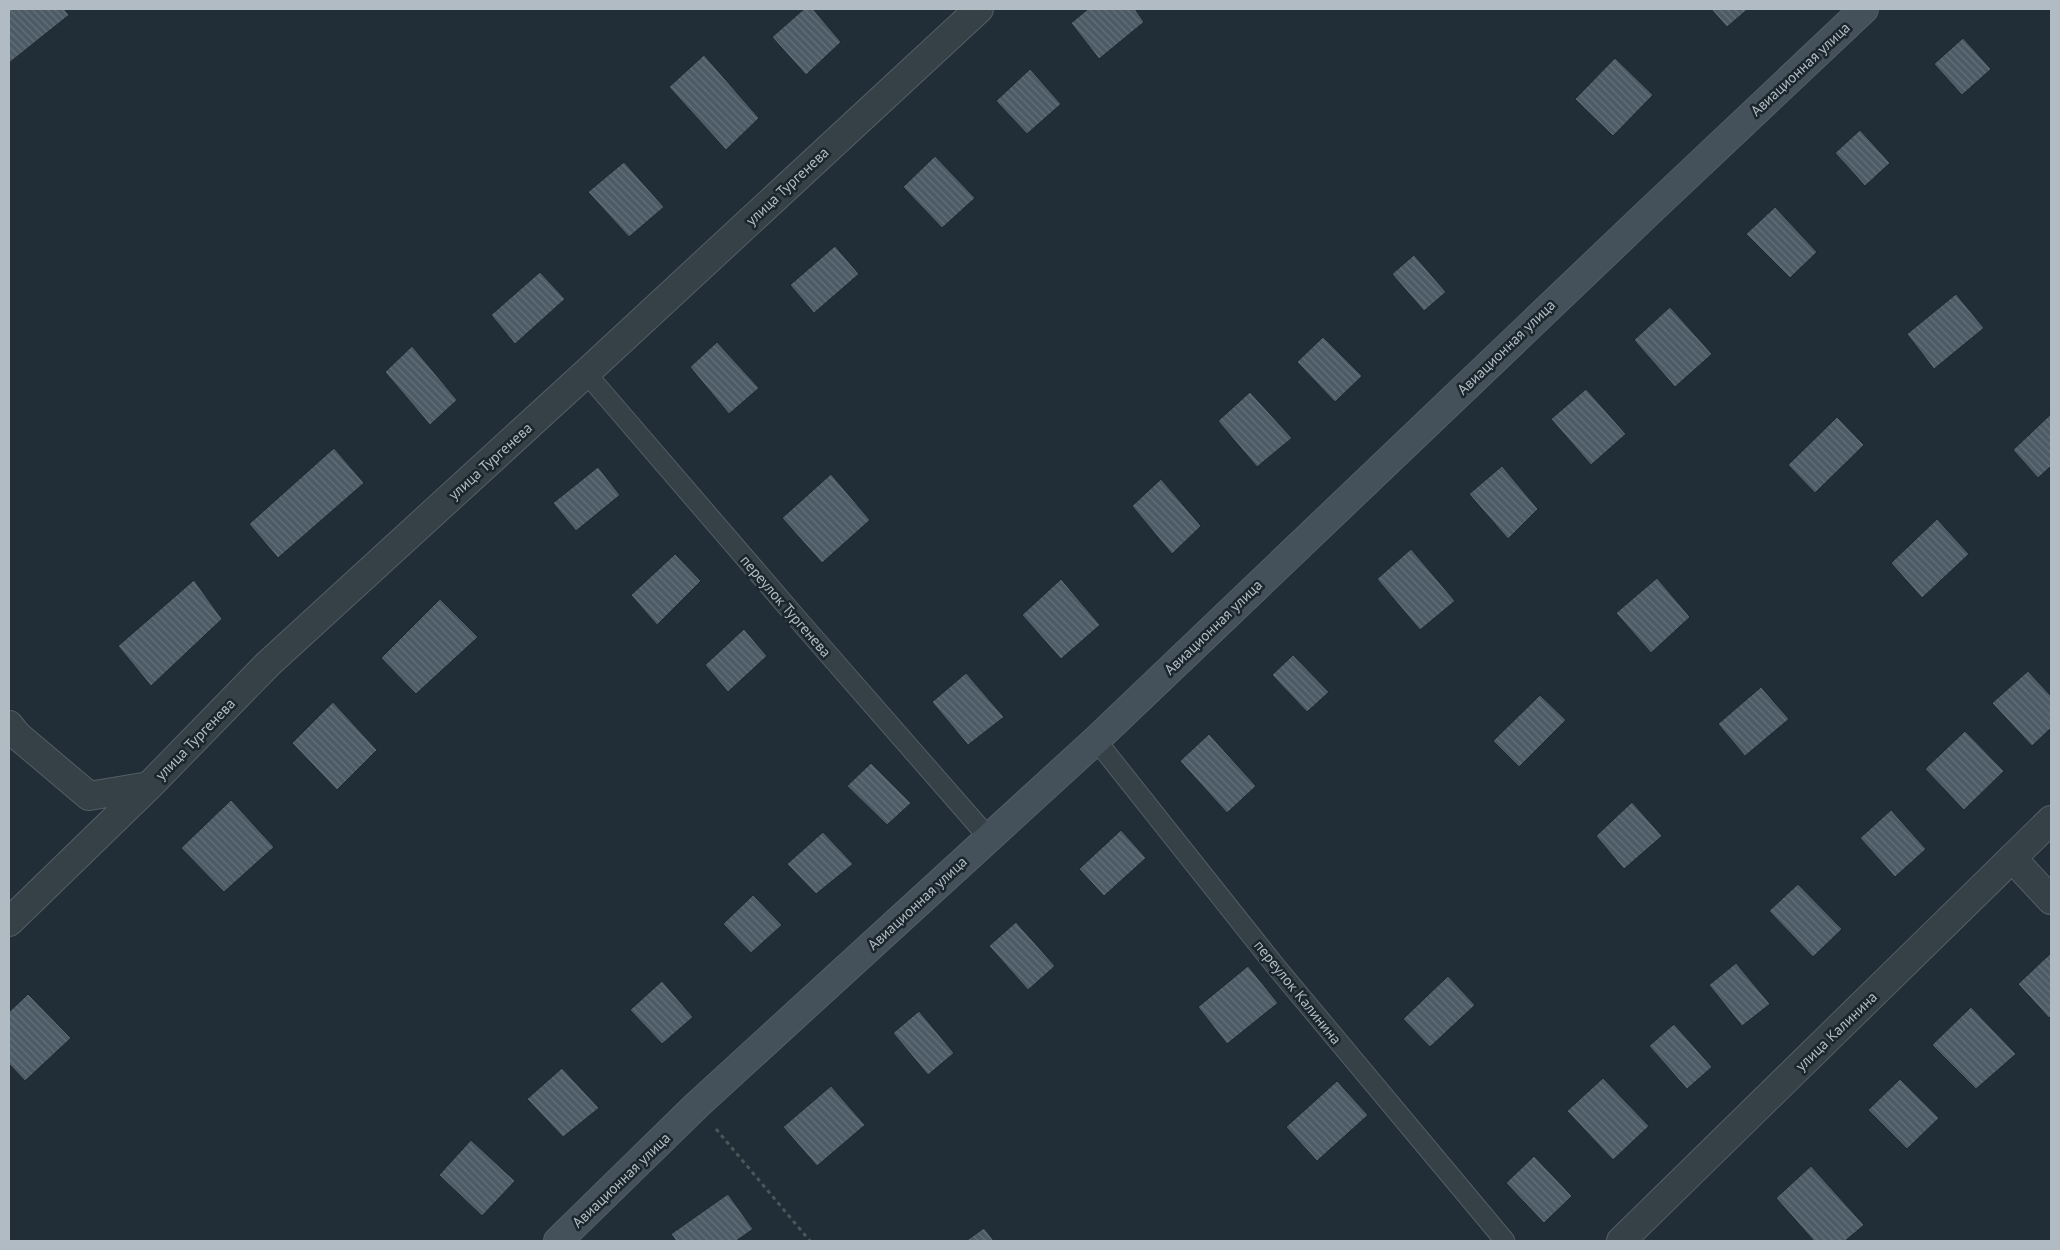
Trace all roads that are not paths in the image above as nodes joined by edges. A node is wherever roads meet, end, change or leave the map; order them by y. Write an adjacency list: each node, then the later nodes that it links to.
1 (979, 9): 3 (street, улица Тургенева)
2 (1864, 9): 5 (main road, Авиационная улица)
3 (586, 373): 6 (street, улица Тургенева); 8 (lane, переулок Тургенева)
4 (9, 726): 6 (street)
5 (1096, 740): 8 (main road, Авиационная улица); 13 (lane, переулок Калинина)
6 (149, 786): 11 (street, улица Тургенева)
7 (2051, 820): 9 (street, улица Калинина)
8 (988, 837): 12 (main road, Авиационная улица)
9 (2012, 858): 10 (street); 14 (street, улица Калинина)
10 (2051, 900)
11 (9, 922)
12 (558, 1241)
13 (1505, 1241)
14 (1621, 1241)

